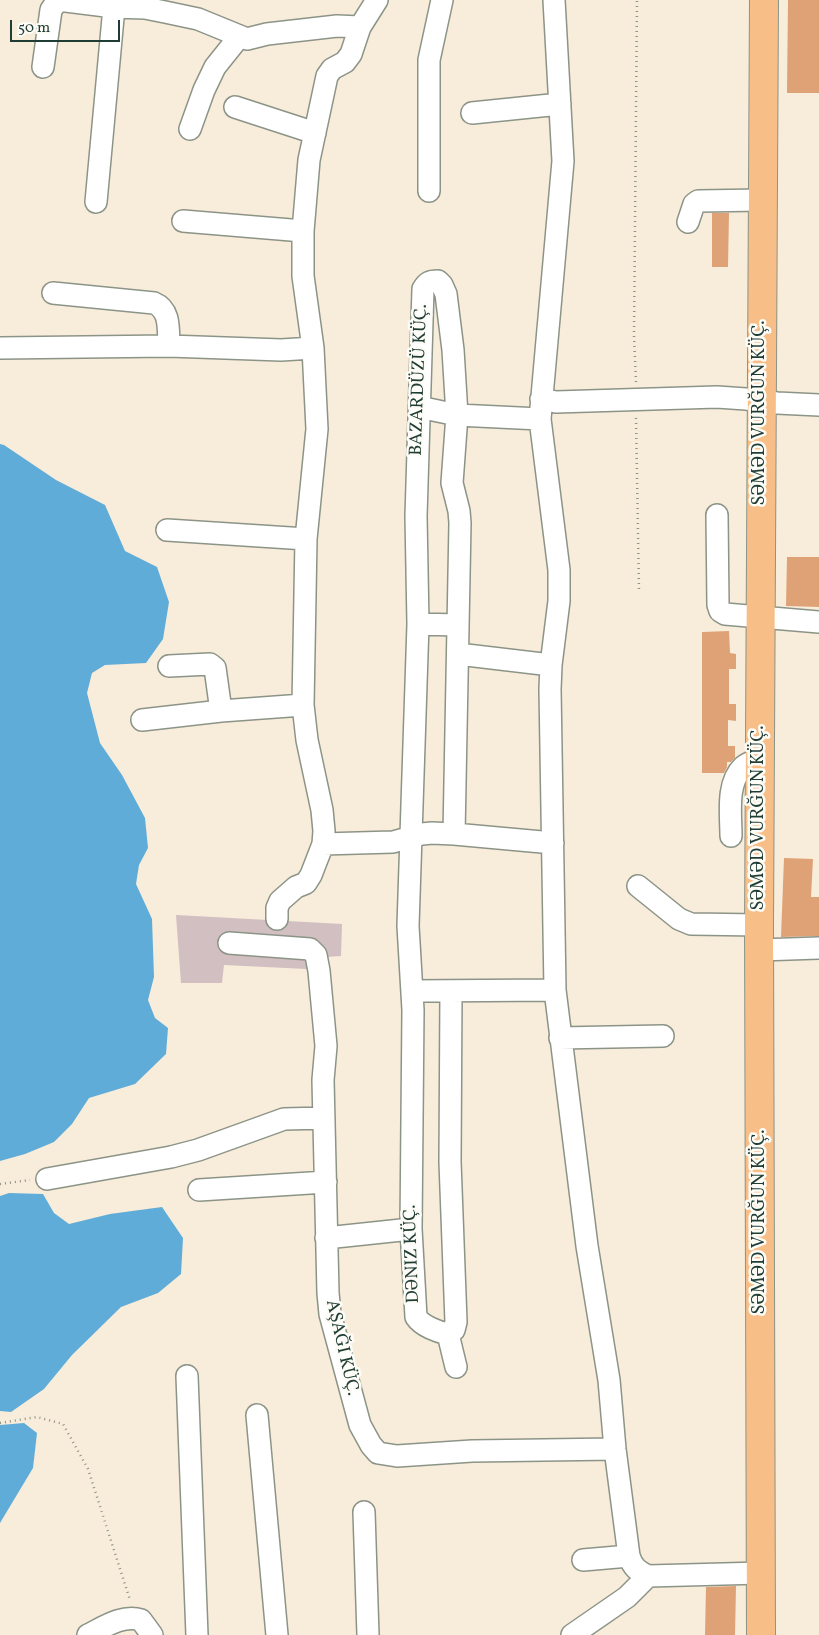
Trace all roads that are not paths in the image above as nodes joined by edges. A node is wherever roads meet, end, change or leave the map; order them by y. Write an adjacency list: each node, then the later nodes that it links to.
1 (377, 0): 6 (street)
2 (442, 0): 14 (street)
3 (554, 0): 9 (street)
4 (764, 0): 15 (main road, SƏMƏD VURĞUN KÜÇ.)
5 (114, 7): 7 (street); 8 (street); 16 (street)
6 (360, 27): 7 (street); 13 (street)
7 (239, 37): 12 (street)
8 (43, 67)
9 (560, 104): 11 (street); 27 (street)
10 (235, 107): 13 (street)
11 (472, 113)
12 (190, 129)
13 (315, 133): 19 (street)
14 (429, 191)
15 (762, 200): 18 (street); 24 (main road, SƏMƏD VURĞUN KÜÇ.)
16 (96, 202)
17 (183, 221): 19 (street)
18 (688, 222)
19 (302, 231): 23 (street)
20 (53, 293): 21 (street)
21 (170, 346): 22 (street); 23 (street)
22 (0, 348)
23 (313, 348): 31 (street)
24 (761, 401): 25 (street); 27 (street); 32 (main road, SƏMƏD VURĞUN KÜÇ.)
25 (819, 405)
26 (418, 407): 28 (street); 28 (street, BAZARDÜZÜ KÜÇ.); 34 (street, BAZARDÜZÜ KÜÇ.)
27 (541, 409): 28 (street); 37 (street)
28 (457, 415): 35 (street, BAZARDÜZÜ KÜÇ.)
29 (718, 515): 32 (street)
30 (167, 530): 31 (street)
31 (306, 539): 39 (street)
32 (761, 618): 33 (street); 42 (main road, SƏMƏD VURĞUN KÜÇ.)
33 (819, 622)
34 (418, 624): 35 (street); 45 (street, BAZARDÜZÜ KÜÇ.)
35 (458, 625): 36 (street, BAZARDÜZÜ KÜÇ.)
36 (458, 654): 37 (street); 43 (street, BAZARDÜZÜ KÜÇ.)
37 (551, 665): 46 (street)
38 (169, 666): 40 (street)
39 (303, 705): 40 (street); 47 (street)
40 (221, 711): 41 (street)
41 (142, 720)
42 (760, 758): 44 (street); 50 (main road, SƏMƏD VURĞUN KÜÇ.)
43 (454, 834): 45 (street); 46 (street)
44 (731, 836)
45 (411, 837): 47 (street); 54 (street, DƏNIZ KÜÇ.)
46 (553, 843): 53 (street)
47 (323, 844): 49 (street)
48 (638, 886): 50 (street)
49 (277, 919)
50 (759, 938): 52 (street); 72 (main road, SƏMƏD VURĞUN KÜÇ.)
51 (228, 943): 58 (street)
52 (819, 948)
53 (555, 990): 55 (street); 57 (street)
54 (412, 991): 55 (street); 62 (street, DƏNIZ KÜÇ.)
55 (451, 991): 64 (street)
56 (663, 1036): 57 (street)
57 (560, 1038): 68 (street)
58 (324, 1118): 59 (street); 60 (street)
59 (47, 1179)
60 (326, 1182): 61 (street); 63 (street)
61 (200, 1190)
62 (411, 1229): 63 (street); 64 (street, DƏNIZ KÜÇ.)
63 (326, 1238): 68 (street)
64 (448, 1334): 65 (street)
65 (456, 1367)
66 (187, 1376): 76 (street)
67 (257, 1415): 77 (street)
68 (615, 1449): 70 (street)
69 (364, 1512): 78 (street)
70 (629, 1556): 71 (street); 73 (street)
71 (583, 1560)
72 (761, 1573): 73 (street); 80 (main road, SƏMƏD VURĞUN KÜÇ.)
73 (648, 1576): 79 (street)
74 (88, 1635): 75 (street)
75 (152, 1635)
76 (198, 1635)
77 (277, 1635)
78 (368, 1635)
79 (572, 1635)
80 (761, 1635)

